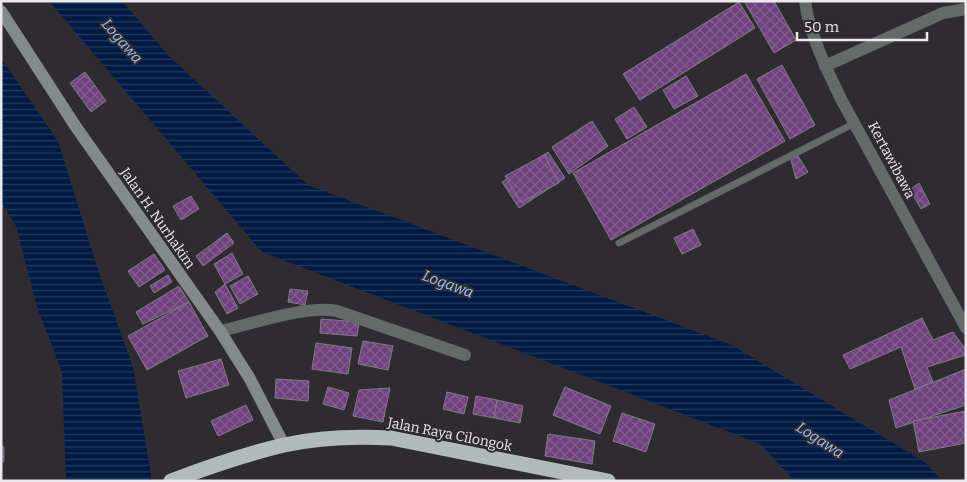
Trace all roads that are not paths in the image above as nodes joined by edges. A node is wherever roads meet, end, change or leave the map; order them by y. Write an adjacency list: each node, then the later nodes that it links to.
1 (805, 1): 4 (street, Kertawibawa)
2 (966, 9): 4 (street)
3 (1, 11): 8 (main road, Jalan H. Nurhakim)
4 (825, 66): 5 (street, Kertawibawa)
5 (855, 123): 6 (lane); 7 (street, Kertawibawa)
6 (619, 243)
7 (966, 328)
8 (220, 331): 9 (street); 10 (main road, Jalan H. Nurhakim)
9 (465, 355)
10 (284, 445): 11 (highway, Jalan Raya Cilongok); 12 (highway, Jalan Raya Cilongok)
11 (171, 481)
12 (608, 481)

